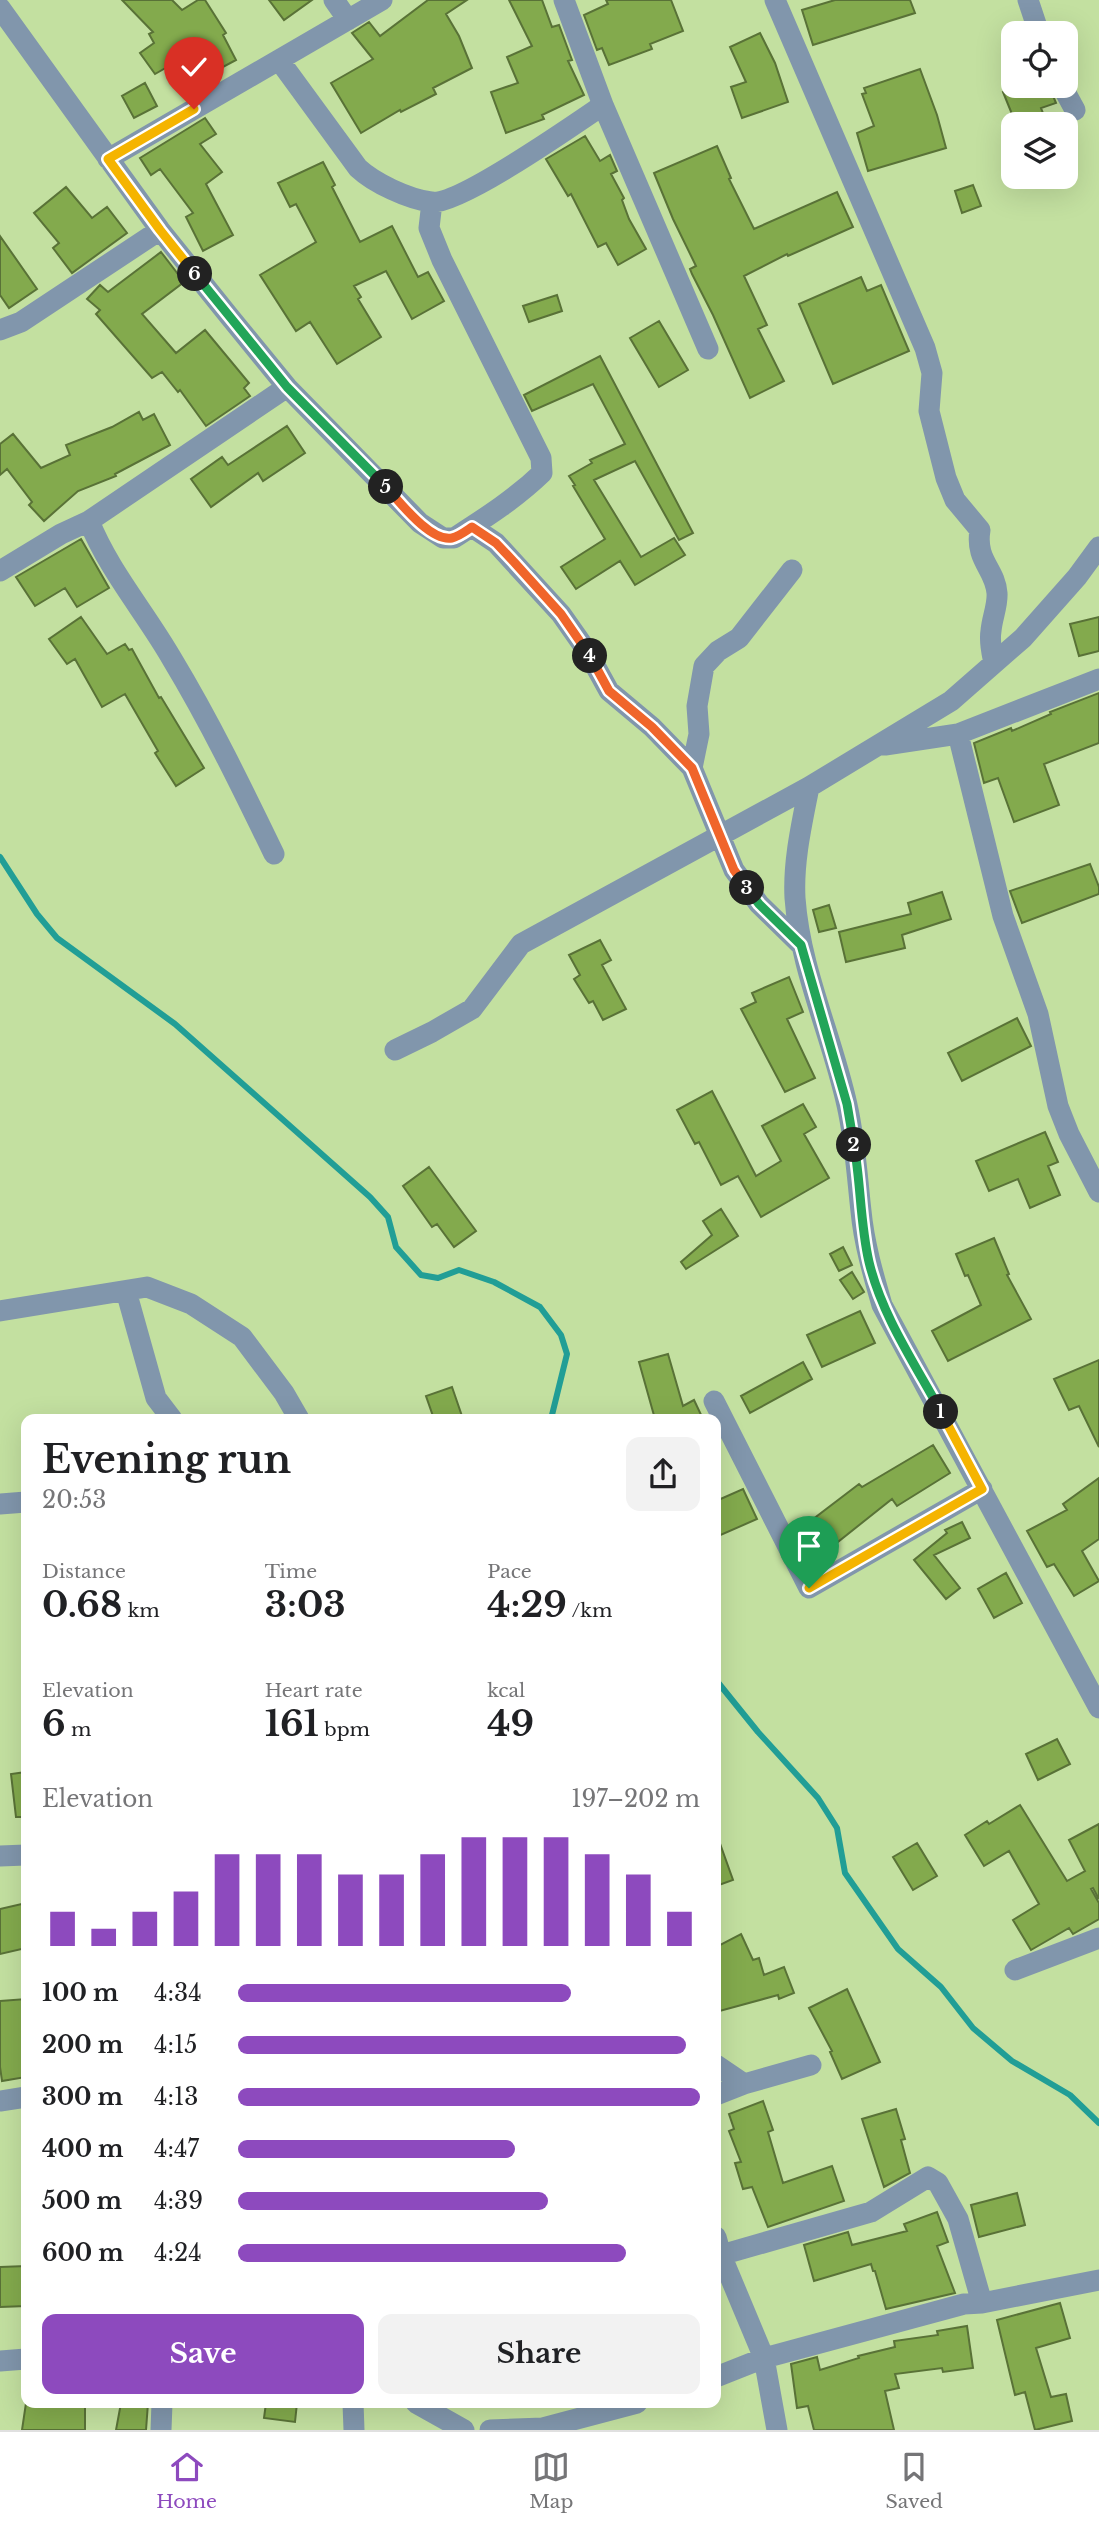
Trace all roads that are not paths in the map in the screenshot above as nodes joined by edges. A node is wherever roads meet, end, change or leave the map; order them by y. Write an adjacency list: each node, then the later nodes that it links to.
1 (334, 0): 7 (street)
2 (382, 0): 7 (street)
3 (564, 0): 11 (street)
4 (775, 0): 24 (street)
5 (1028, 0): 8 (street)
6 (0, 9): 13 (street)
7 (348, 20): 9 (street)
8 (1035, 21)
9 (279, 60): 13 (street); 14 (street)
10 (1068, 98): 12 (street)
11 (603, 105): 14 (street); 17 (street)
12 (1074, 110)
13 (108, 159): 15 (street)
14 (432, 202): 20 (street)
15 (160, 230): 16 (street); 18 (street)
16 (0, 330)
17 (708, 349)
18 (287, 387): 19 (street); 20 (street)
19 (89, 521): 23 (street); 31 (street)
20 (472, 527): 28 (street)
21 (1099, 547): 24 (street)
22 (792, 570): 28 (street)
23 (0, 571)
24 (994, 663): 27 (street)
25 (1099, 679): 26 (street)
26 (958, 734): 27 (street); 34 (street)
27 (874, 747): 29 (street)
28 (692, 768): 30 (street)
29 (809, 787): 30 (street); 32 (street)
30 (719, 837): 32 (street); 33 (street)
31 (274, 854)
32 (801, 945): 42 (street)
33 (395, 1049)
34 (1098, 1186)
35 (126, 1291): 36 (street); 38 (street); 39 (street)
36 (0, 1311)
37 (714, 1401): 40 (street)
38 (168, 1414)
39 (296, 1414)
40 (721, 1414)
41 (721, 1415): 42 (street)
42 (982, 1489): 45 (street)
43 (21, 1502): 44 (street)
44 (0, 1504)
45 (1099, 1708)
46 (21, 1855): 47 (street)
47 (0, 1856)
48 (1099, 1938): 49 (street)
49 (1015, 1970)
50 (811, 2065): 52 (street)
51 (721, 2068): 52 (street)
52 (744, 2084): 53 (street)
53 (721, 2093)
54 (21, 2098): 55 (street)
55 (0, 2101)
56 (721, 2245): 59 (street)
57 (721, 2253): 60 (street)
58 (1099, 2280): 59 (street)
59 (982, 2303): 60 (street)
60 (764, 2358): 63 (street); 72 (street)
61 (21, 2359): 62 (street)
62 (0, 2361)
63 (721, 2375)
64 (162, 2408): 68 (street)
65 (353, 2408): 69 (street)
66 (424, 2408): 70 (street)
67 (617, 2408): 71 (street)
68 (161, 2430)
69 (354, 2430)
70 (457, 2430)
71 (490, 2430)
72 (777, 2430)

